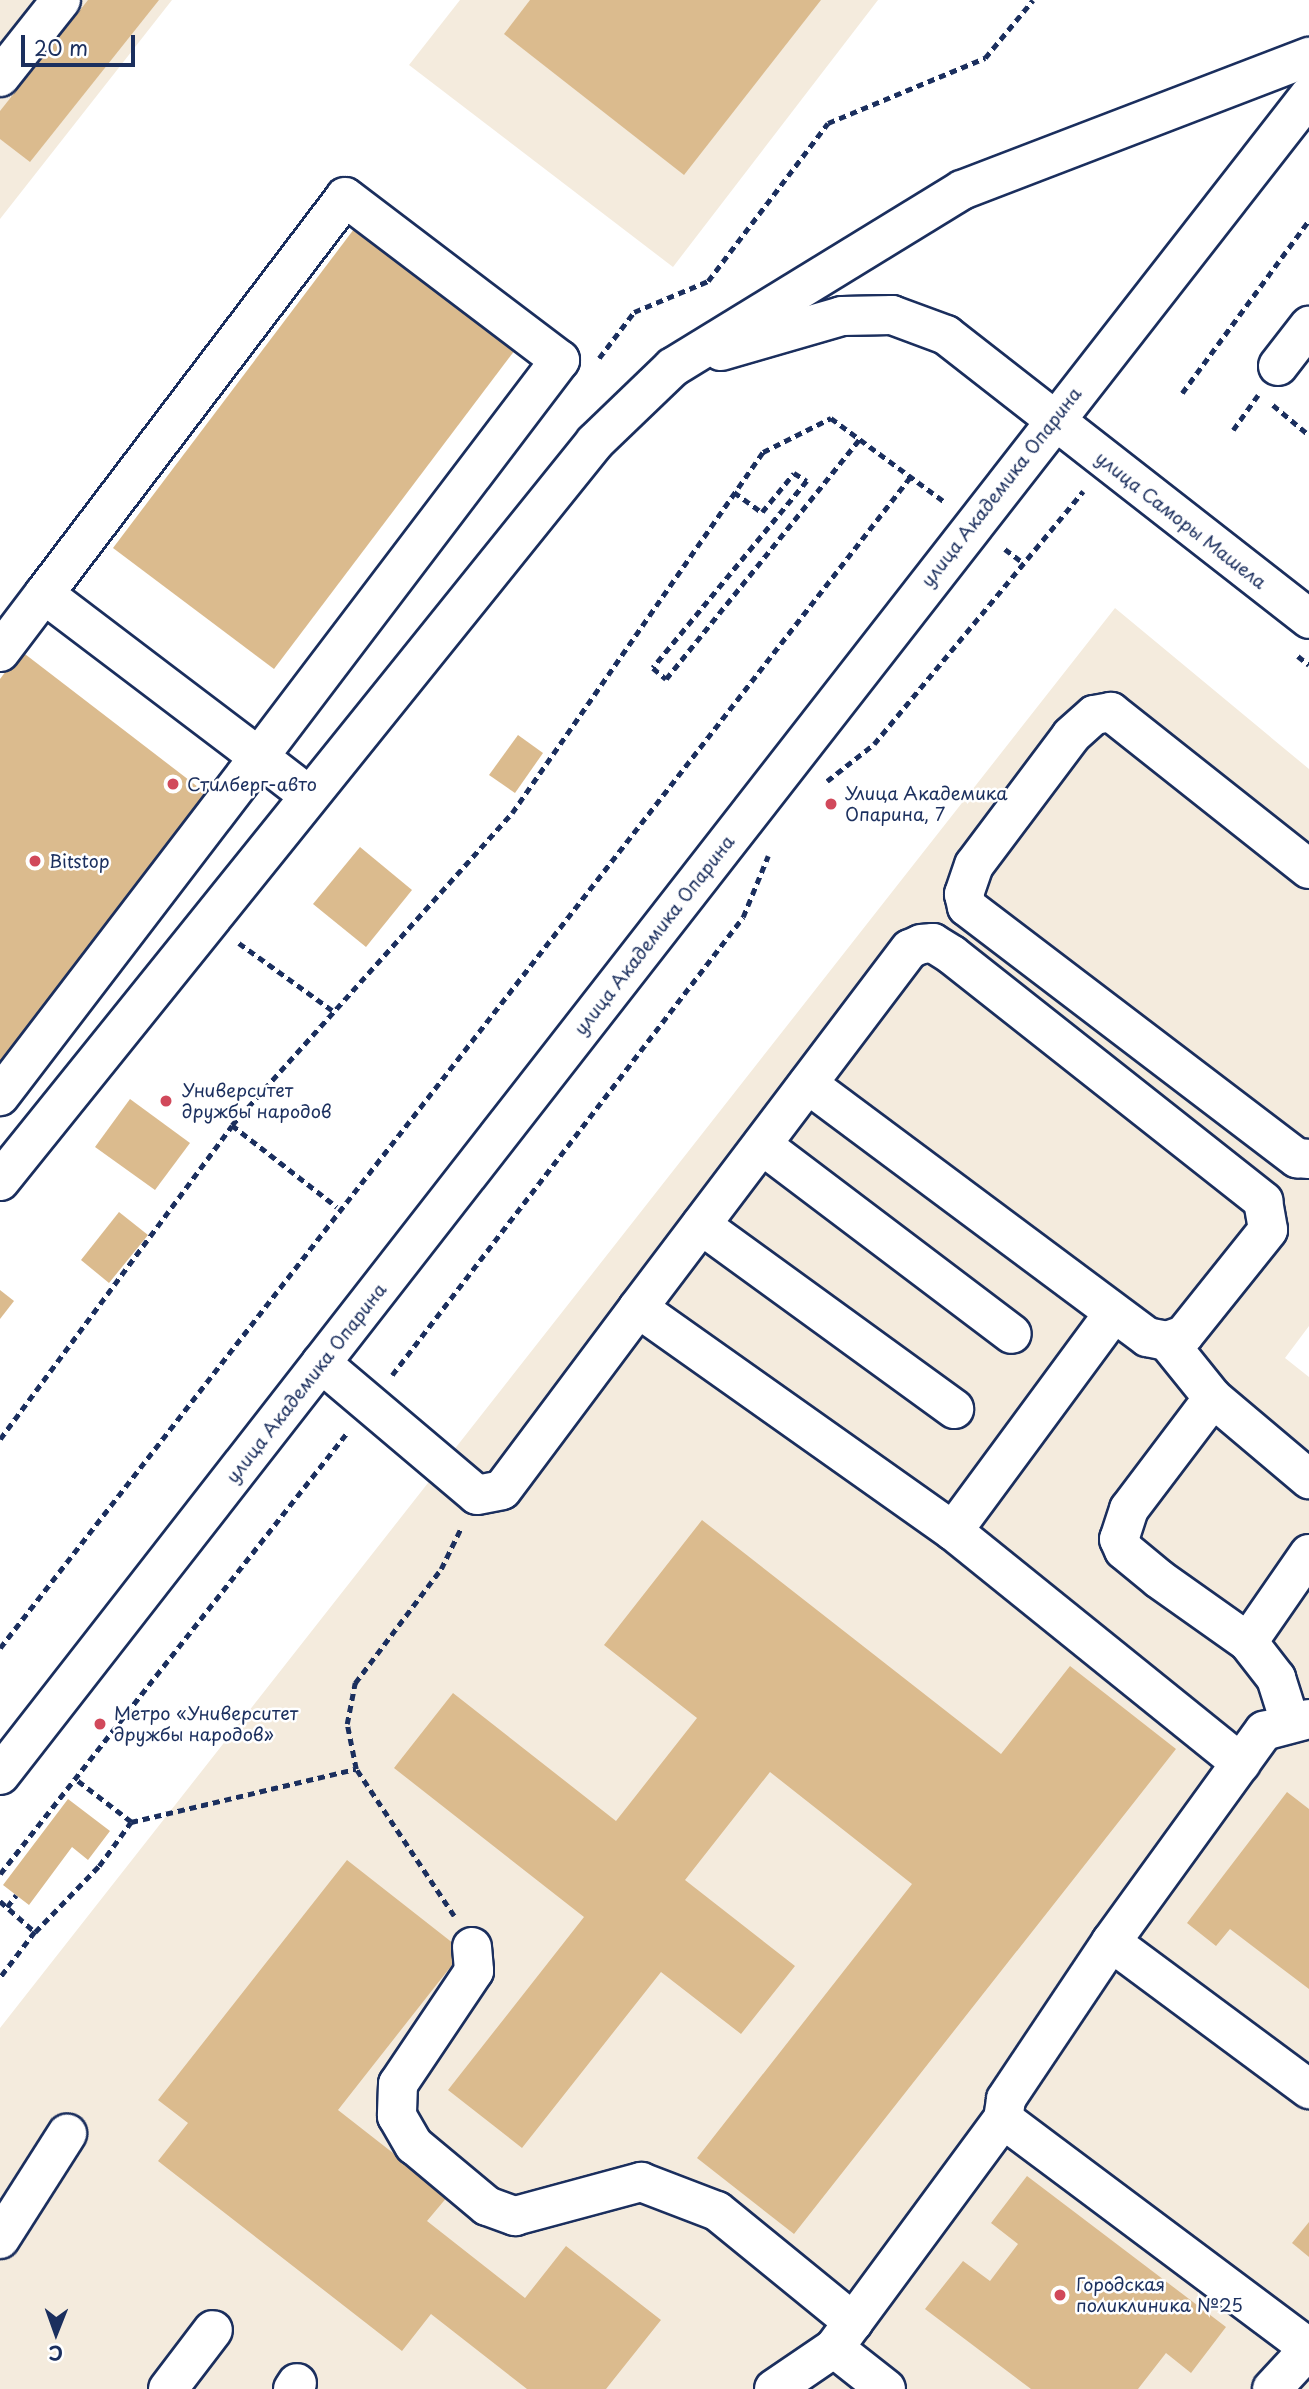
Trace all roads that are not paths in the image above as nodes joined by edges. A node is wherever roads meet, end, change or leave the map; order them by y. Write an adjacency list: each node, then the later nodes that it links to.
1 (61, 0): 3 (street)
2 (1309, 57): 6 (street)
3 (0, 77)
4 (1309, 96): 8 (street, улица Академика Опарина)
5 (1309, 326): 7 (street)
6 (673, 368): 8 (street, улица Саморы Машела); 13 (street)
7 (1269, 380)
8 (1053, 421): 10 (street, улица Саморы Машела); 27 (street, улица Академика Опарина)
9 (44, 594): 11 (street); 12 (street); 12 (street)
10 (1309, 619)
11 (0, 652)
12 (259, 757): 13 (street); 16 (street)
13 (307, 794): 21 (street)
14 (1309, 869): 17 (street)
15 (808, 1084): 18 (street); 20 (street); 24 (street)
16 (0, 1096)
17 (1268, 1136): 19 (street); 20 (street)
18 (762, 1145): 22 (street); 25 (street)
19 (1309, 1159)
20 (1232, 1177): 26 (street)
21 (0, 1181)
22 (701, 1225): 23 (street); 29 (street)
23 (638, 1308): 27 (street); 31 (street)
24 (1112, 1314): 26 (street); 31 (street)
25 (1012, 1334)
26 (1167, 1341): 28 (street)
27 (321, 1363): 36 (street, улица Академика Опарина)
28 (1213, 1398): 30 (street); 33 (street)
29 (954, 1409)
30 (1309, 1479)
31 (953, 1531): 35 (street)
32 (1309, 1554): 33 (street)
33 (1248, 1642): 34 (street)
34 (1299, 1719): 35 (street)
35 (1241, 1763): 37 (street)
36 (0, 1775)
37 (1111, 1942): 39 (street); 40 (street)
38 (472, 1947): 44 (street)
39 (1309, 2089)
40 (1003, 2119): 44 (street); 45 (street)
41 (67, 2134): 42 (street)
42 (0, 2239)
43 (213, 2330): 46 (street)
44 (844, 2335): 47 (street); 48 (street)
45 (1307, 2347): 49 (street)
46 (168, 2389)
47 (774, 2389)
48 (886, 2389)
49 (1272, 2389)

